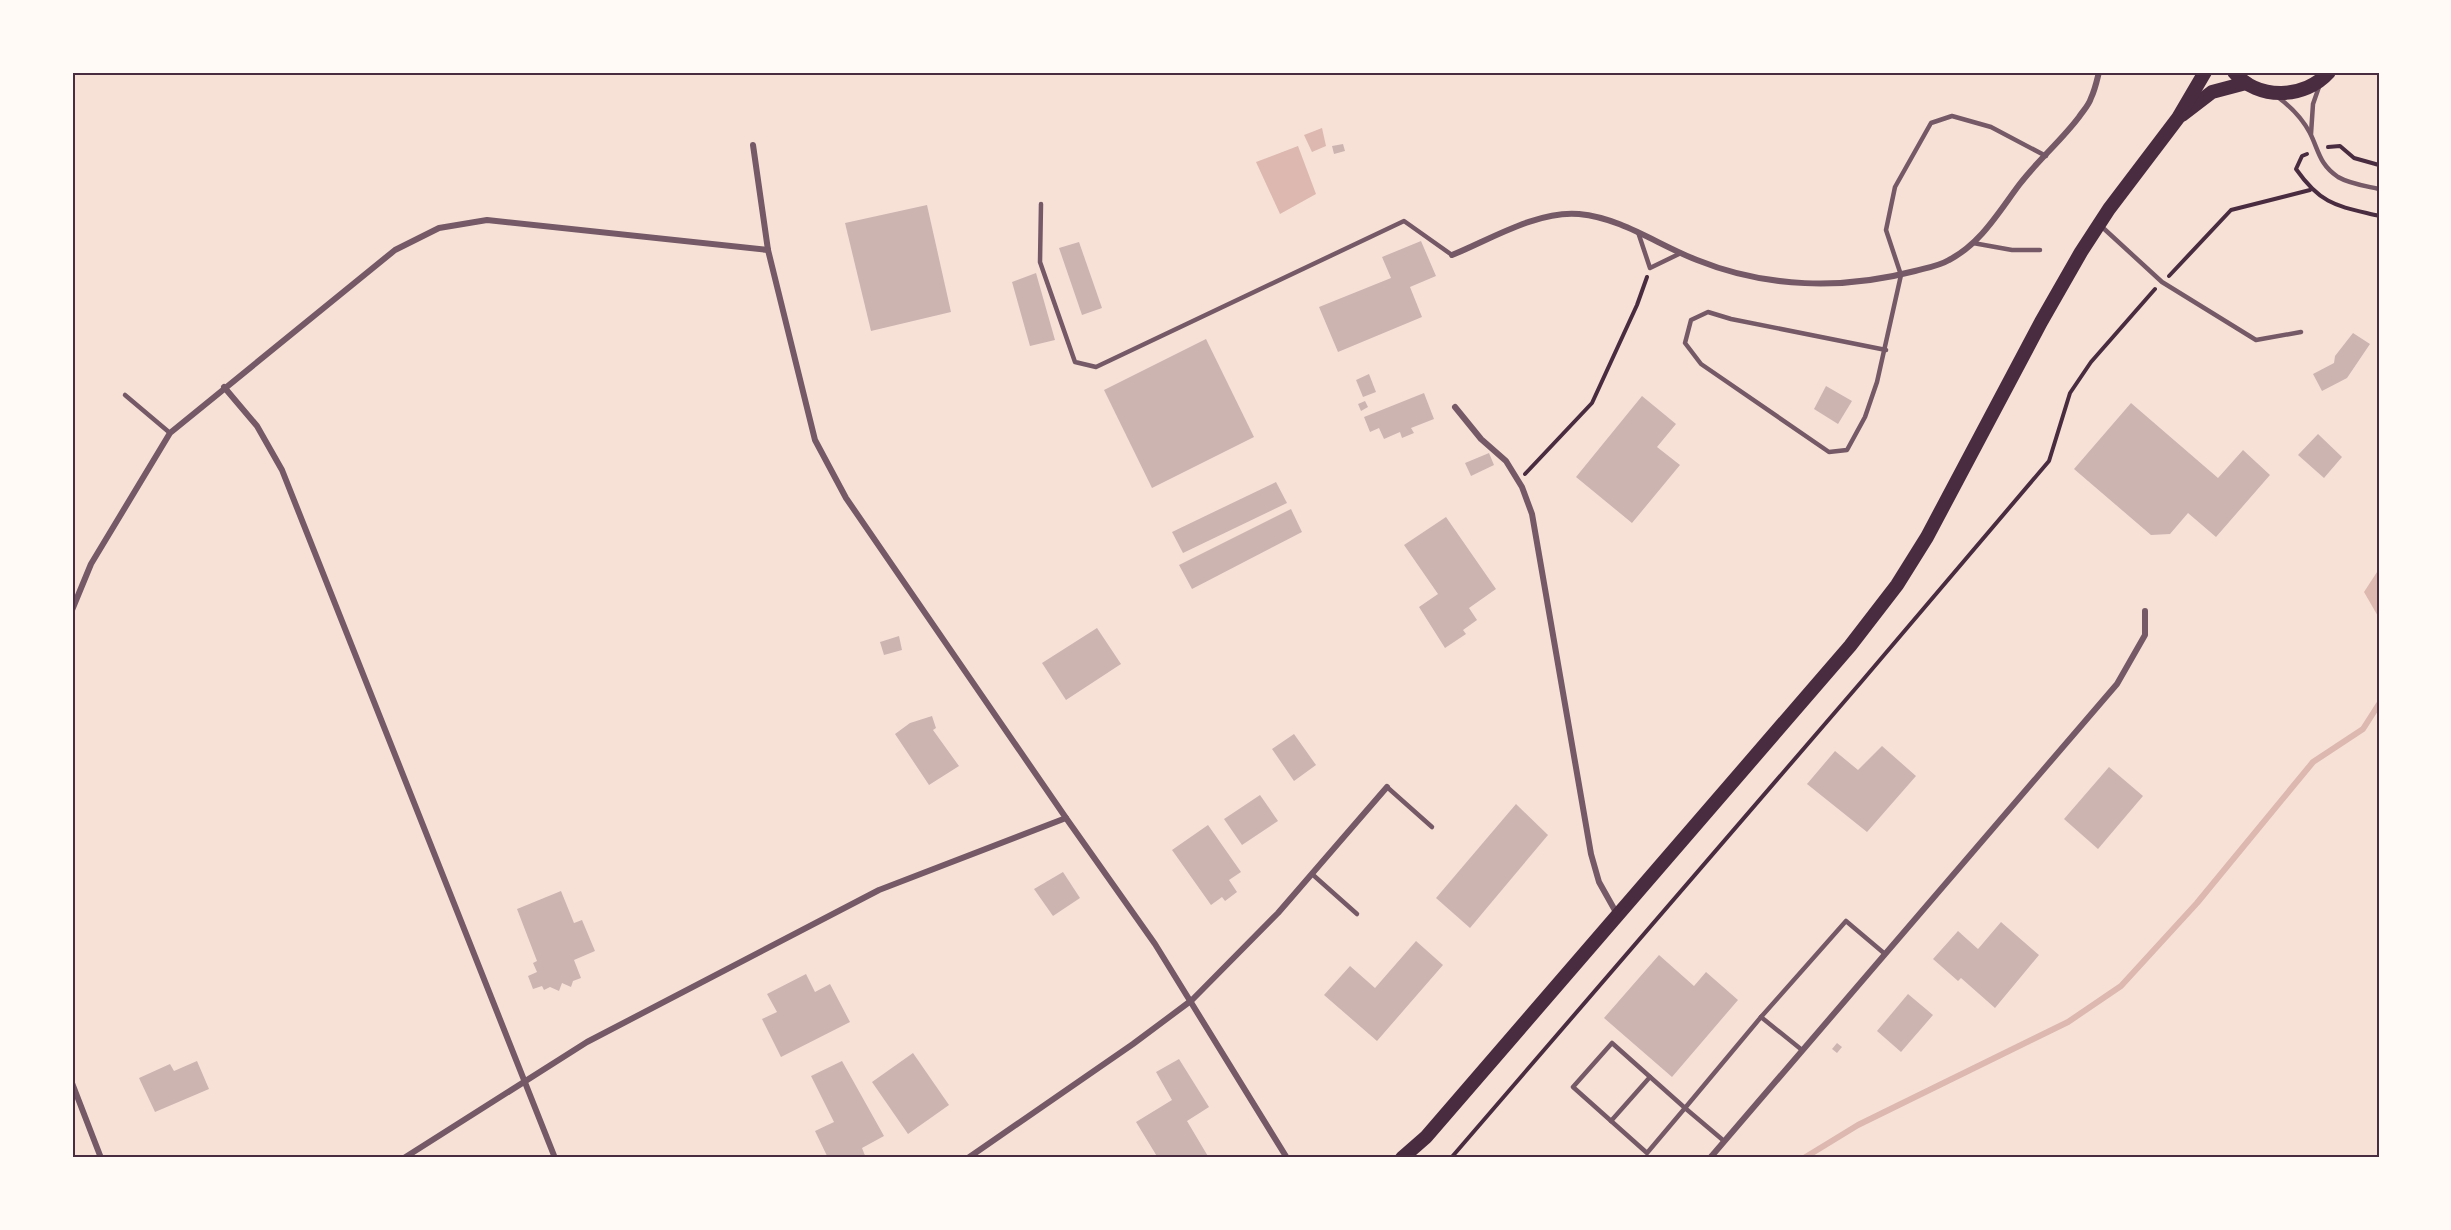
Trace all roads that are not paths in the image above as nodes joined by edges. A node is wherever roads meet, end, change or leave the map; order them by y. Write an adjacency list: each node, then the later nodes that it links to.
1 (2099, 72): 10 (street)
2 (2205, 72): 7 (main road)
3 (2234, 72): 5 (main road)
4 (2326, 75): 6 (main road); 8 (lane)
5 (2246, 83): 6 (main road); 7 (main road)
6 (2272, 92): 8 (lane)
7 (2178, 118): 13 (main road)
8 (2311, 134): 11 (lane)
9 (753, 145): 16 (street)
10 (2046, 156): 15 (street); 20 (lane)
11 (2379, 189)
12 (1041, 204): 19 (lane)
13 (2099, 224): 21 (lane); 34 (main road)
14 (1638, 232): 18 (street); 18 (lane); 19 (street)
15 (1973, 243): 17 (lane); 20 (street)
16 (768, 250): 23 (street); 30 (street)
17 (2040, 250)
18 (1681, 253): 20 (street)
19 (1452, 255)
20 (1900, 275): 22 (lane)
21 (2301, 332)
22 (1886, 350): 22 (lane)
23 (224, 387): 26 (street); 40 (street)
24 (125, 394): 26 (lane)
25 (1455, 407): 34 (street)
26 (170, 433): 27 (street)
27 (72, 610)
28 (2145, 611): 35 (street)
29 (1387, 787): 31 (lane); 32 (street)
30 (1066, 818): 36 (street); 40 (street)
31 (1432, 827)
32 (1312, 874): 33 (lane); 36 (street)
33 (1357, 914)
34 (1617, 914): 44 (main road)
35 (1885, 954): 37 (lane); 38 (street)
36 (1192, 1000): 49 (street); 50 (street)
37 (1761, 1017): 38 (lane); 42 (lane)
38 (1802, 1050): 45 (street)
39 (1650, 1077): 42 (lane); 43 (lane); 43 (lane)
40 (523, 1080): 47 (street); 48 (street)
41 (72, 1083): 46 (street)
42 (1685, 1107): 43 (lane); 45 (lane)
43 (1611, 1121)
44 (1426, 1137): 51 (main road); 52 (main road)
45 (1724, 1142): 53 (street)
46 (101, 1158)
47 (404, 1158)
48 (555, 1158)
49 (968, 1158)
50 (1287, 1158)
51 (1402, 1158)
52 (1414, 1158)
53 (1710, 1158)

